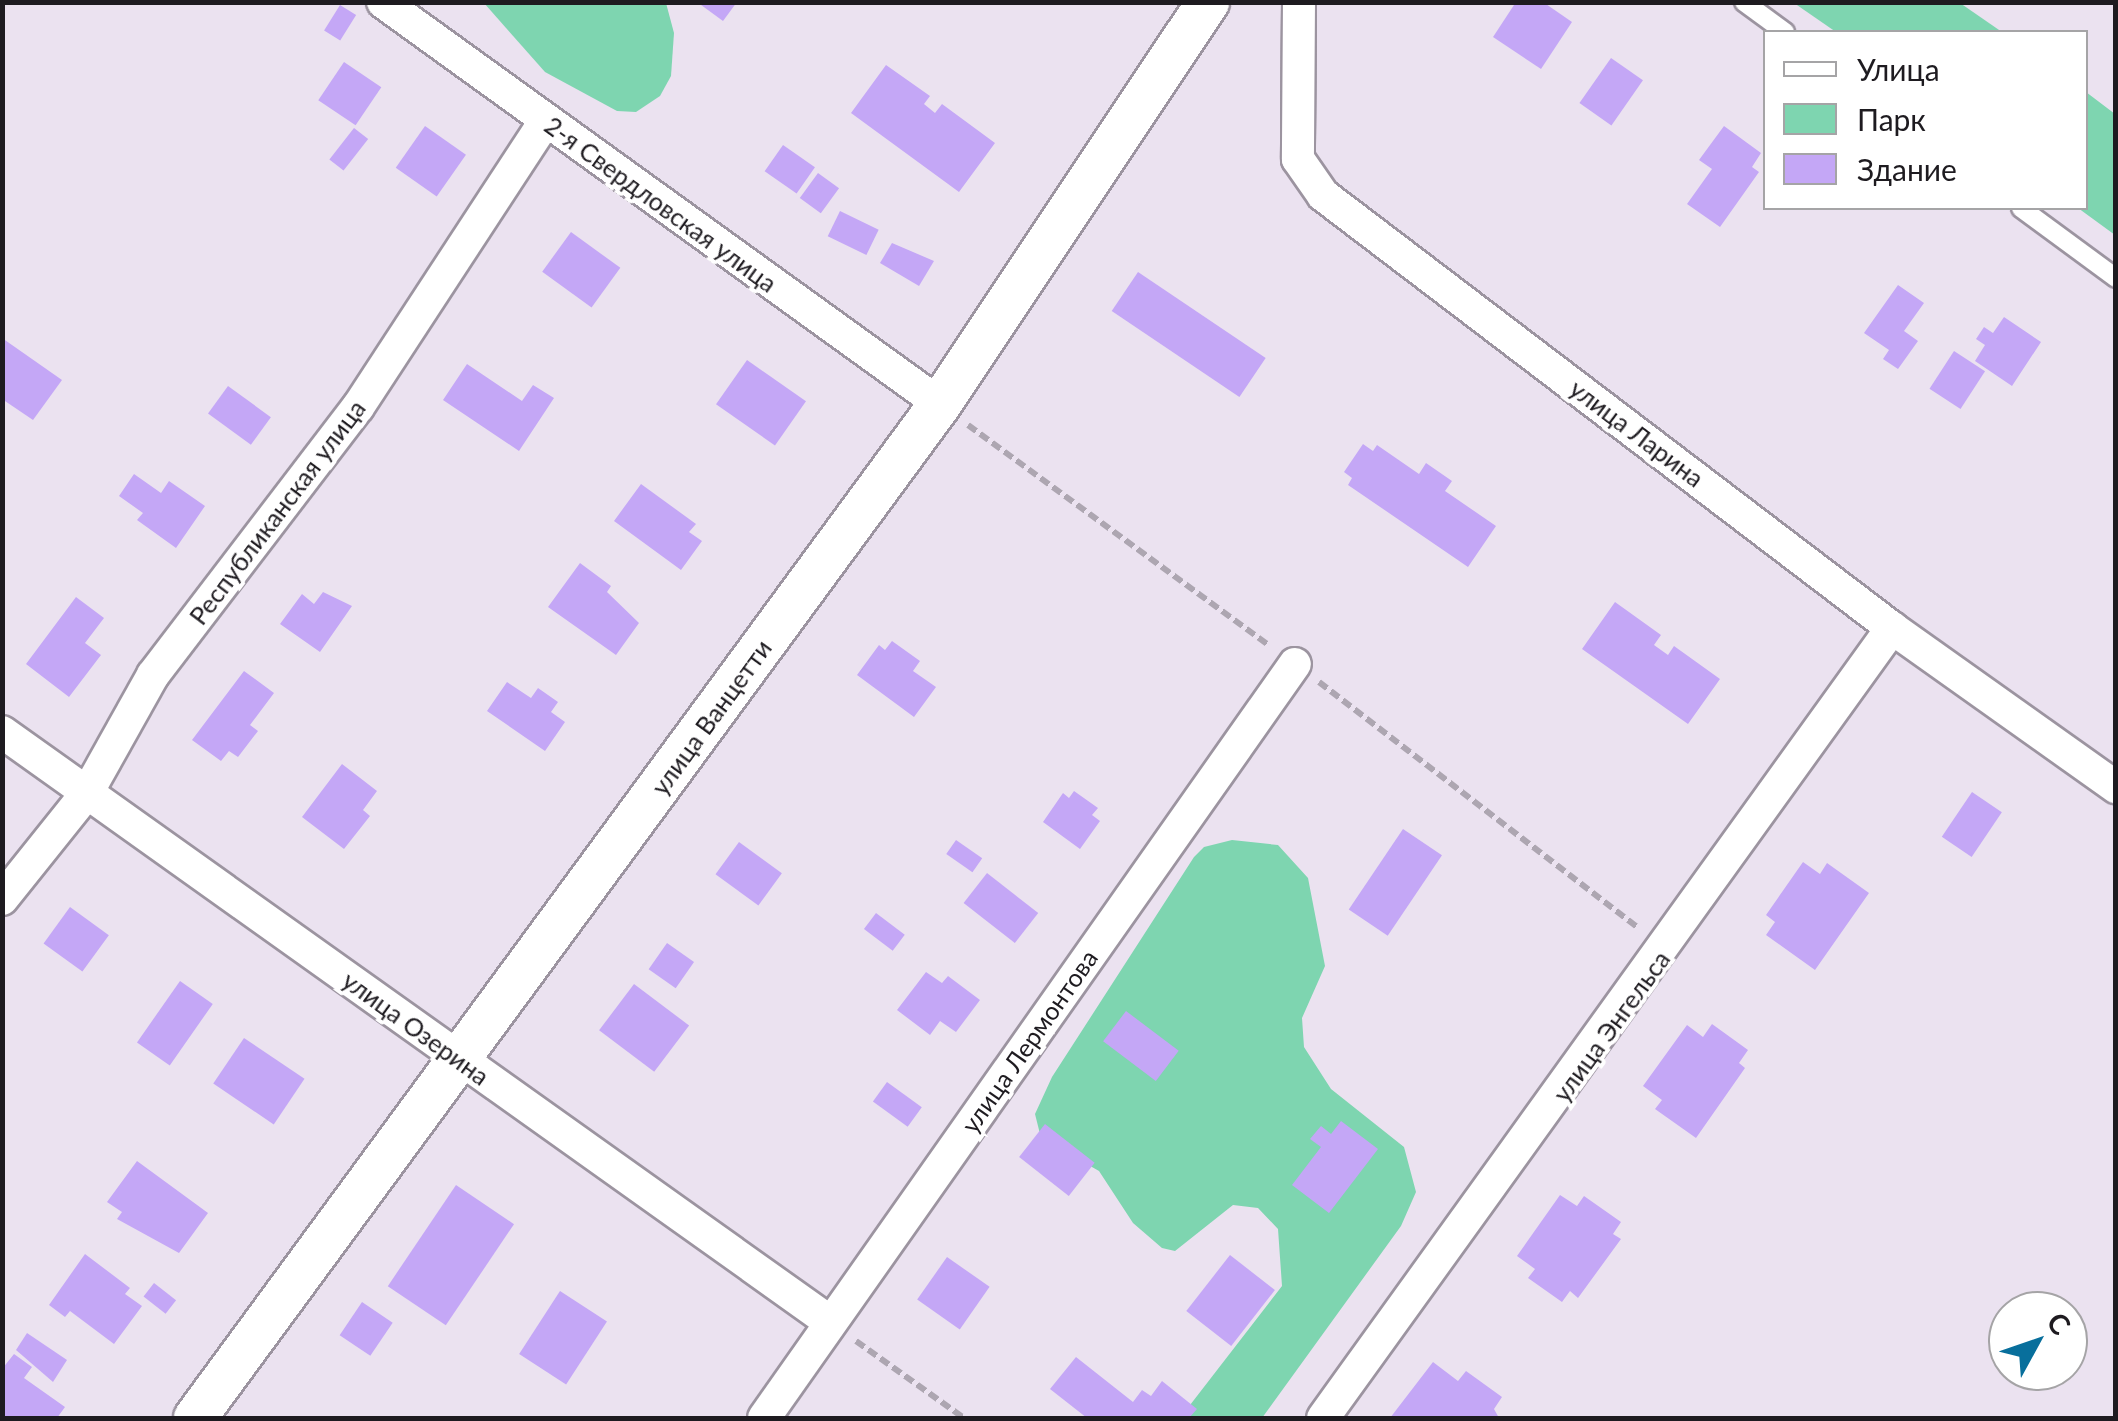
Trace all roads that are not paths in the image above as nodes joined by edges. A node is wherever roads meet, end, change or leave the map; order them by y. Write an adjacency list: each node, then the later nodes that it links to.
1 (383, 2): 6 (street, 2-я Свердловская улица)
2 (1208, 2): 9 (street, улица Ванцетти)
3 (1300, 2): 10 (street, улица Ларина)
4 (1744, 2): 5 (lane)
5 (1782, 30)
6 (545, 121): 9 (street, 2-я Свердловская улица); 14 (street, Республиканская улица)
7 (2024, 210): 8 (lane)
8 (2116, 278)
9 (940, 404): 16 (street, улица Ванцетти)
10 (1892, 628): 13 (street, улица Ларина); 20 (street, улица Энгельса)
11 (1295, 664): 17 (street, улица Лермонтова)
12 (2, 732): 14 (street, улица Озерина)
13 (2116, 787)
14 (87, 793): 15 (street, Республиканская улица); 16 (street, улица Озерина)
15 (2, 899)
16 (459, 1059): 17 (street, улица Озерина); 18 (street, улица Ванцетти)
17 (830, 1322): 19 (street, улица Лермонтова)
18 (195, 1418)
19 (764, 1418)
20 (1323, 1418)

